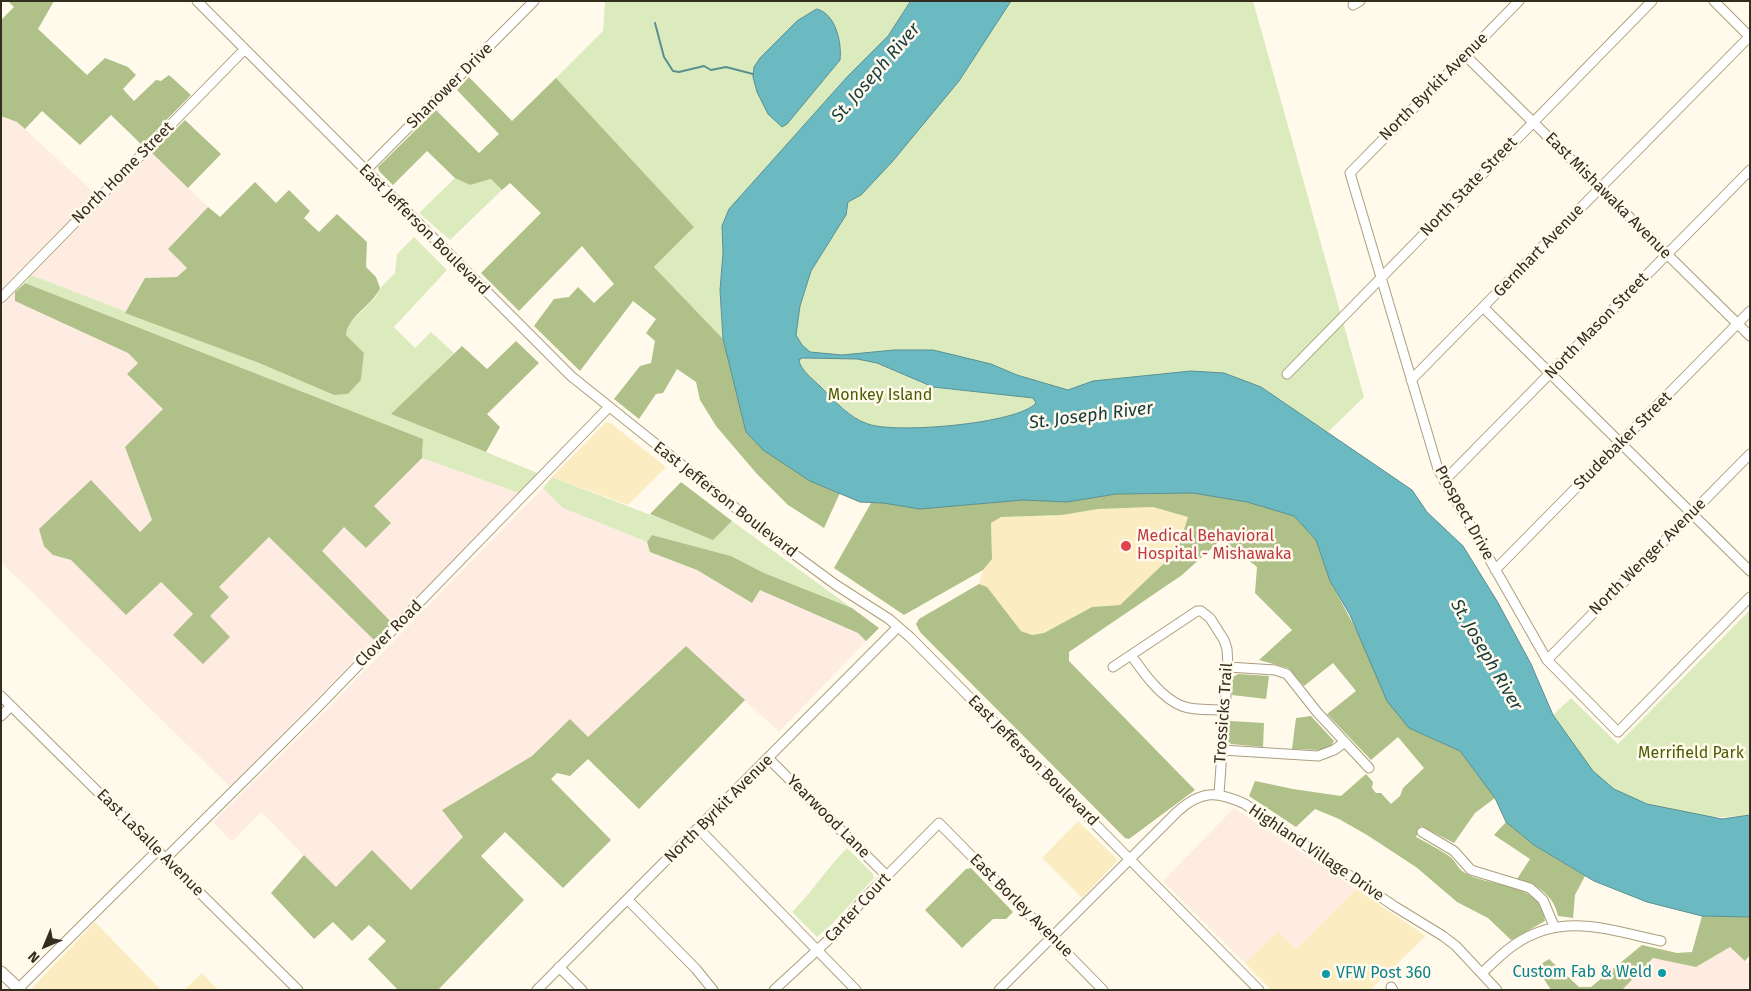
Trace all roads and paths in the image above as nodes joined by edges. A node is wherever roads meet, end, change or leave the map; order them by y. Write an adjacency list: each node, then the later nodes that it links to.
1 (197, 1): 7 (street, East Jefferson Boulevard)
2 (534, 1): 10 (street, Shanower Drive)
3 (1519, 1): 8 (street, North Byrkit Avenue)
4 (1652, 1): 9 (street, North State Street)
5 (1714, 1): 6 (street)
6 (1750, 37): 13 (street, Gernhart Avenue)
7 (244, 50): 10 (street, East Jefferson Boulevard); 16 (street, North Home Street)
8 (1465, 55): 9 (street, East Mishawaka Avenue); 12 (street, North Byrkit Avenue)
9 (1533, 122): 13 (street, East Mishawaka Avenue); 15 (street, North State Street)
10 (365, 170): 24 (street, East Jefferson Boulevard)
11 (1750, 170): 14 (street, North Mason Street)
12 (1350, 173): 15 (street, Prospect Drive)
13 (1600, 188): 14 (street, East Mishawaka Avenue); 17 (street, Gernhart Avenue)
14 (1667, 254): 19 (street, East Mishawaka Avenue); 21 (street, North Mason Street)
15 (1380, 280): 22 (street, North State Street); 23 (street, Prospect Drive)
16 (1, 298)
17 (1483, 307): 21 (street); 23 (street, Gernhart Avenue)
18 (1750, 312): 19 (street, Studebaker Street)
19 (1737, 324): 20 (street, East Mishawaka Avenue); 25 (street, Studebaker Street)
20 (1750, 336)
21 (1550, 373): 25 (street); 27 (street, North Mason Street)
22 (1287, 374)
23 (1411, 380): 27 (street, Prospect Drive)
24 (609, 407): 32 (street, East Jefferson Boulevard); 50 (street, Clover Road)
25 (1621, 443): 28 (street); 29 (street, Studebaker Street)
26 (1750, 454): 28 (street, North Wenger Avenue)
27 (1444, 481): 29 (street, Prospect Drive)
28 (1691, 513): 30 (street); 34 (street, North Wenger Avenue)
29 (1496, 570): 34 (street, Prospect Drive)
30 (1750, 571)
31 (1750, 597): 34 (street, Prospect Drive)
32 (898, 627): 43 (street, North Byrkit Avenue); 51 (street, East Jefferson Boulevard)
33 (1131, 655): 35 (street); 36 (street, Trossicks Trail); 39 (street)
34 (1547, 660)
35 (1113, 667)
36 (1228, 667): 39 (street, Trossicks Trail); 41 (street)
37 (1, 696): 38 (street, East LaSalle Avenue)
38 (11, 706): 40 (street); 49 (street, East LaSalle Avenue)
39 (1225, 710): 42 (street, Trossicks Trail)
40 (1, 716)
41 (1345, 742): 42 (street); 44 (street)
42 (1222, 750): 45 (street, Trossicks Trail)
43 (768, 759): 47 (street, North Byrkit Avenue); 52 (street, Yearwood Lane)
44 (1369, 768)
45 (1219, 794): 51 (street); 60 (street, Highland Village Drive)
46 (939, 823): 52 (street, Carter Court); 55 (street, East Borley Avenue)
47 (699, 829): 53 (street, North Byrkit Avenue); 57 (street)
48 (1422, 832): 54 (street)
49 (158, 850): 50 (street, East LaSalle Avenue); 61 (street)
50 (166, 858): 62 (street, East LaSalle Avenue)
51 (1129, 858): 55 (street); 70 (street, East Jefferson Boulevard)
52 (887, 876): 57 (street, Carter Court)
53 (628, 900): 58 (street, North Byrkit Avenue); 65 (street)
54 (1554, 926): 56 (street); 60 (street)
55 (1050, 938): 68 (street); 69 (street, East Borley Avenue)
56 (1661, 941)
57 (817, 950): 66 (street, Carter Court); 67 (street)
58 (559, 968): 63 (street, North Byrkit Avenue); 64 (street)
59 (1, 972): 61 (main road)
60 (1482, 973): 71 (street, Highland Village Drive)
61 (19, 989)
62 (298, 990)
63 (537, 990)
64 (582, 990)
65 (713, 990)
66 (774, 990)
67 (856, 990)
68 (999, 990)
69 (1103, 990)
70 (1259, 990)
71 (1497, 990)

